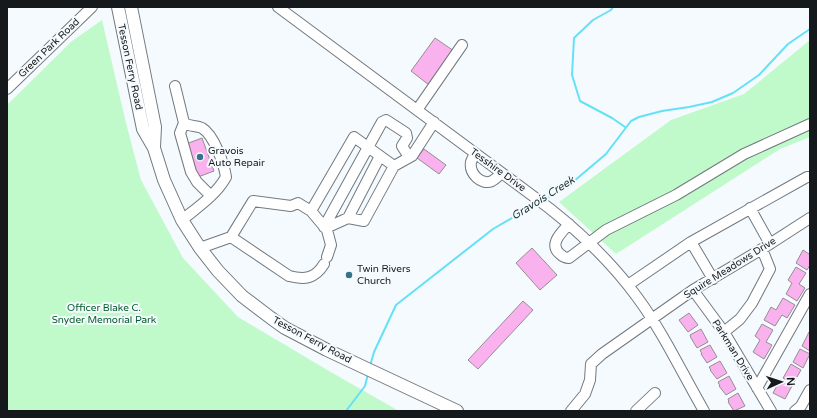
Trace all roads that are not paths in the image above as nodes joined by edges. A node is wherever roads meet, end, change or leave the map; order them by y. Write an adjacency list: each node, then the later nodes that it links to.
1 (92, 7): 7 (street, Green Park Road)
2 (131, 7): 13 (main road, Tesson Ferry Road)
3 (278, 7): 8 (street, Tesshire Drive)
4 (116, 8): 13 (main road, Tesson Ferry Road)
5 (462, 45): 8 (street)
6 (175, 86): 10 (street)
7 (7, 89)
8 (417, 110): 9 (street, Tesshire Drive)
9 (434, 122): 14 (street, Tesshire Drive); 16 (street)
10 (184, 123): 20 (street); 20 (street)
11 (810, 124): 29 (street)
12 (368, 146): 15 (street); 16 (street); 22 (street); 27 (street)
13 (154, 148): 25 (main road, Tesson Ferry Road)
14 (475, 153): 18 (street, Tesshire Drive); 18 (street)
15 (380, 156): 17 (street); 23 (street)
16 (409, 157): 17 (street)
17 (394, 166): 23 (street)
18 (502, 173): 26 (street, Tesshire Drive)
19 (810, 177): 21 (street)
20 (211, 196): 25 (street)
21 (750, 208): 30 (street); 31 (street)
22 (311, 211): 27 (street); 28 (street)
23 (348, 218): 27 (street)
24 (810, 218): 31 (street, Squire Meadows Drive)
25 (182, 220): 32 (main road, Tesson Ferry Road)
26 (569, 224): 29 (street, Tesshire Drive); 29 (street)
27 (326, 228): 28 (street)
28 (231, 237): 32 (street)
29 (590, 242): 34 (street, Tesshire Drive)
30 (691, 242): 33 (street); 34 (street)
31 (766, 247): 33 (street, Squire Meadows Drive); 38 (street)
32 (200, 248): 42 (main road, Tesson Ferry Road)
33 (713, 279): 35 (street, Squire Meadows Drive)
34 (628, 286): 37 (street, Tesshire Drive)
35 (693, 290): 37 (street, Squire Meadows Drive); 38 (street, Parkman Drive)
36 (810, 294): 39 (street)
37 (652, 319): 43 (street, Squire Meadows Drive); 45 (street, Tesshire Drive)
38 (724, 332): 39 (street, Parkman Drive)
39 (757, 388): 46 (street, Parkman Drive)
40 (810, 390): 47 (street)
41 (655, 393): 44 (street)
42 (455, 410)
43 (571, 411)
44 (636, 411)
45 (704, 411)
46 (771, 411)
47 (795, 411)

